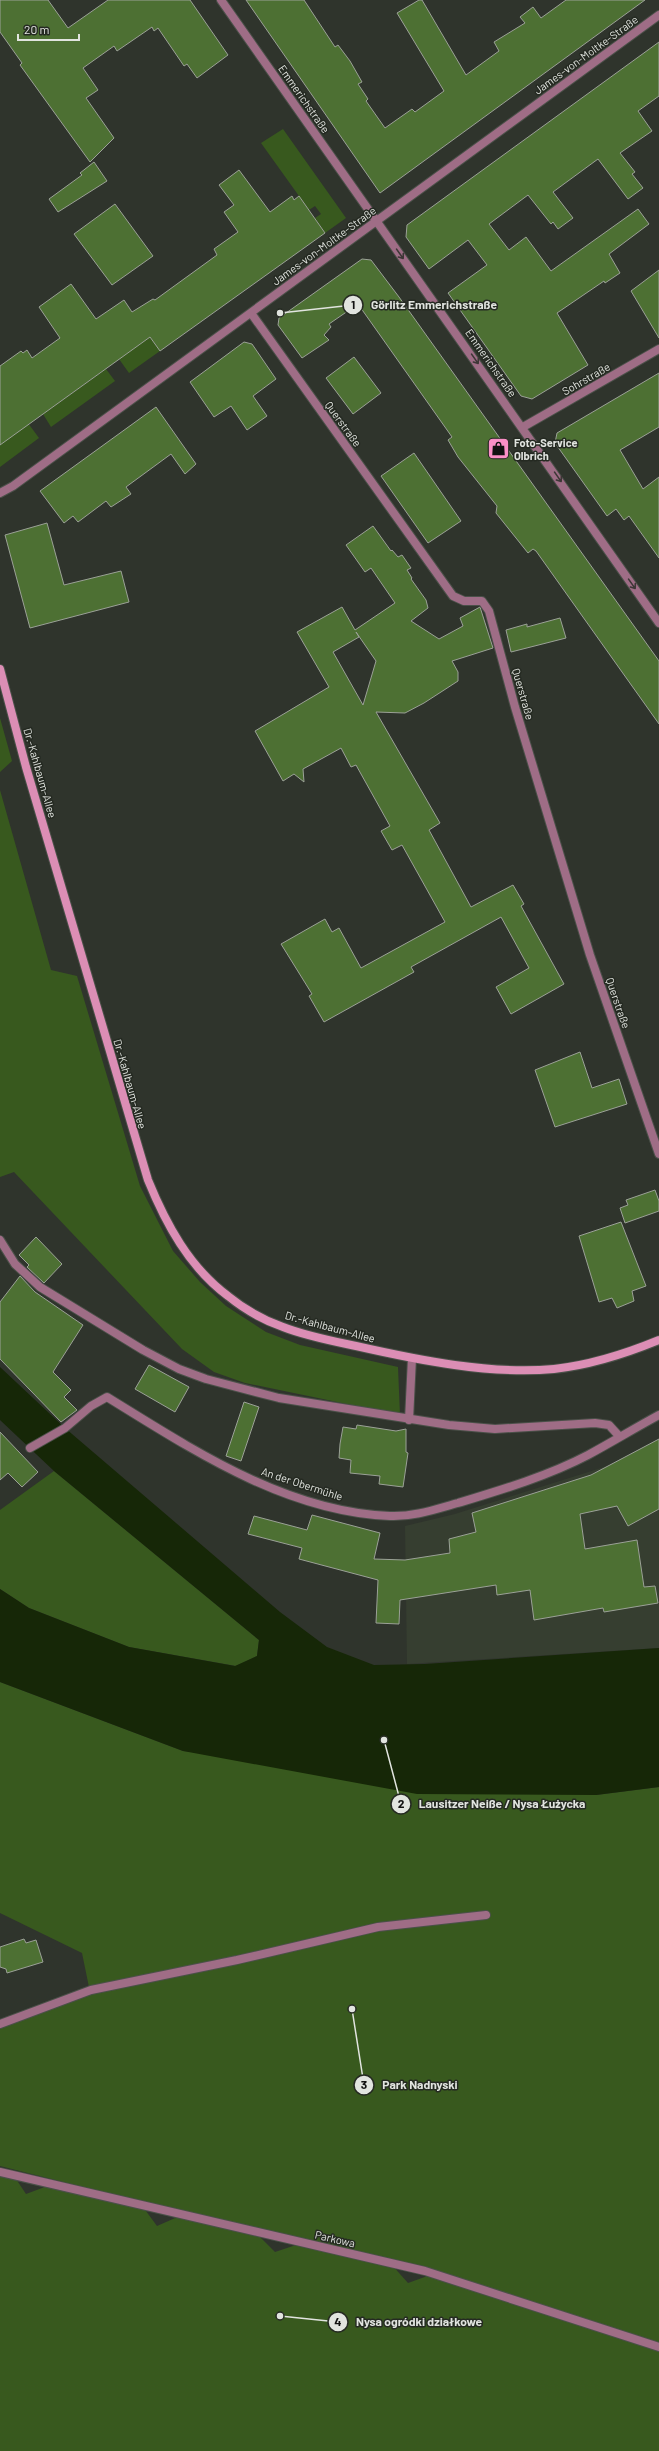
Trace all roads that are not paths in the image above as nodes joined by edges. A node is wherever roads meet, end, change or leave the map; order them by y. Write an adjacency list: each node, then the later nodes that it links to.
1 (221, 0): 3 (street, Emmerichstraße)
2 (659, 15): 3 (street, James-von-Moltke-Straße)
3 (377, 222): 4 (street, James-von-Moltke-Straße); 6 (street, Emmerichstraße, one-way to 6)
4 (251, 313): 7 (street, James-von-Moltke-Straße); 10 (street, Querstraße)
5 (659, 349): 6 (street, Sohrstraße)
6 (523, 428): 8 (street, Emmerichstraße, one-way to 8)
7 (0, 493)
8 (659, 623)
9 (0, 669): 13 (main road, Dr.-Kahlbaum-Allee)
10 (659, 1154)
11 (0, 1240): 15 (street)
12 (659, 1340): 13 (main road, Dr.-Kahlbaum-Allee)
13 (412, 1358): 15 (street)
14 (659, 1415): 16 (street, An der Obermühle)
15 (409, 1420): 16 (street)
16 (619, 1436): 17 (street, An der Obermühle)
17 (30, 1448)
18 (486, 1915): 19 (street)
19 (0, 2024)
20 (0, 2172): 21 (street, Parkowa)
21 (659, 2347)

